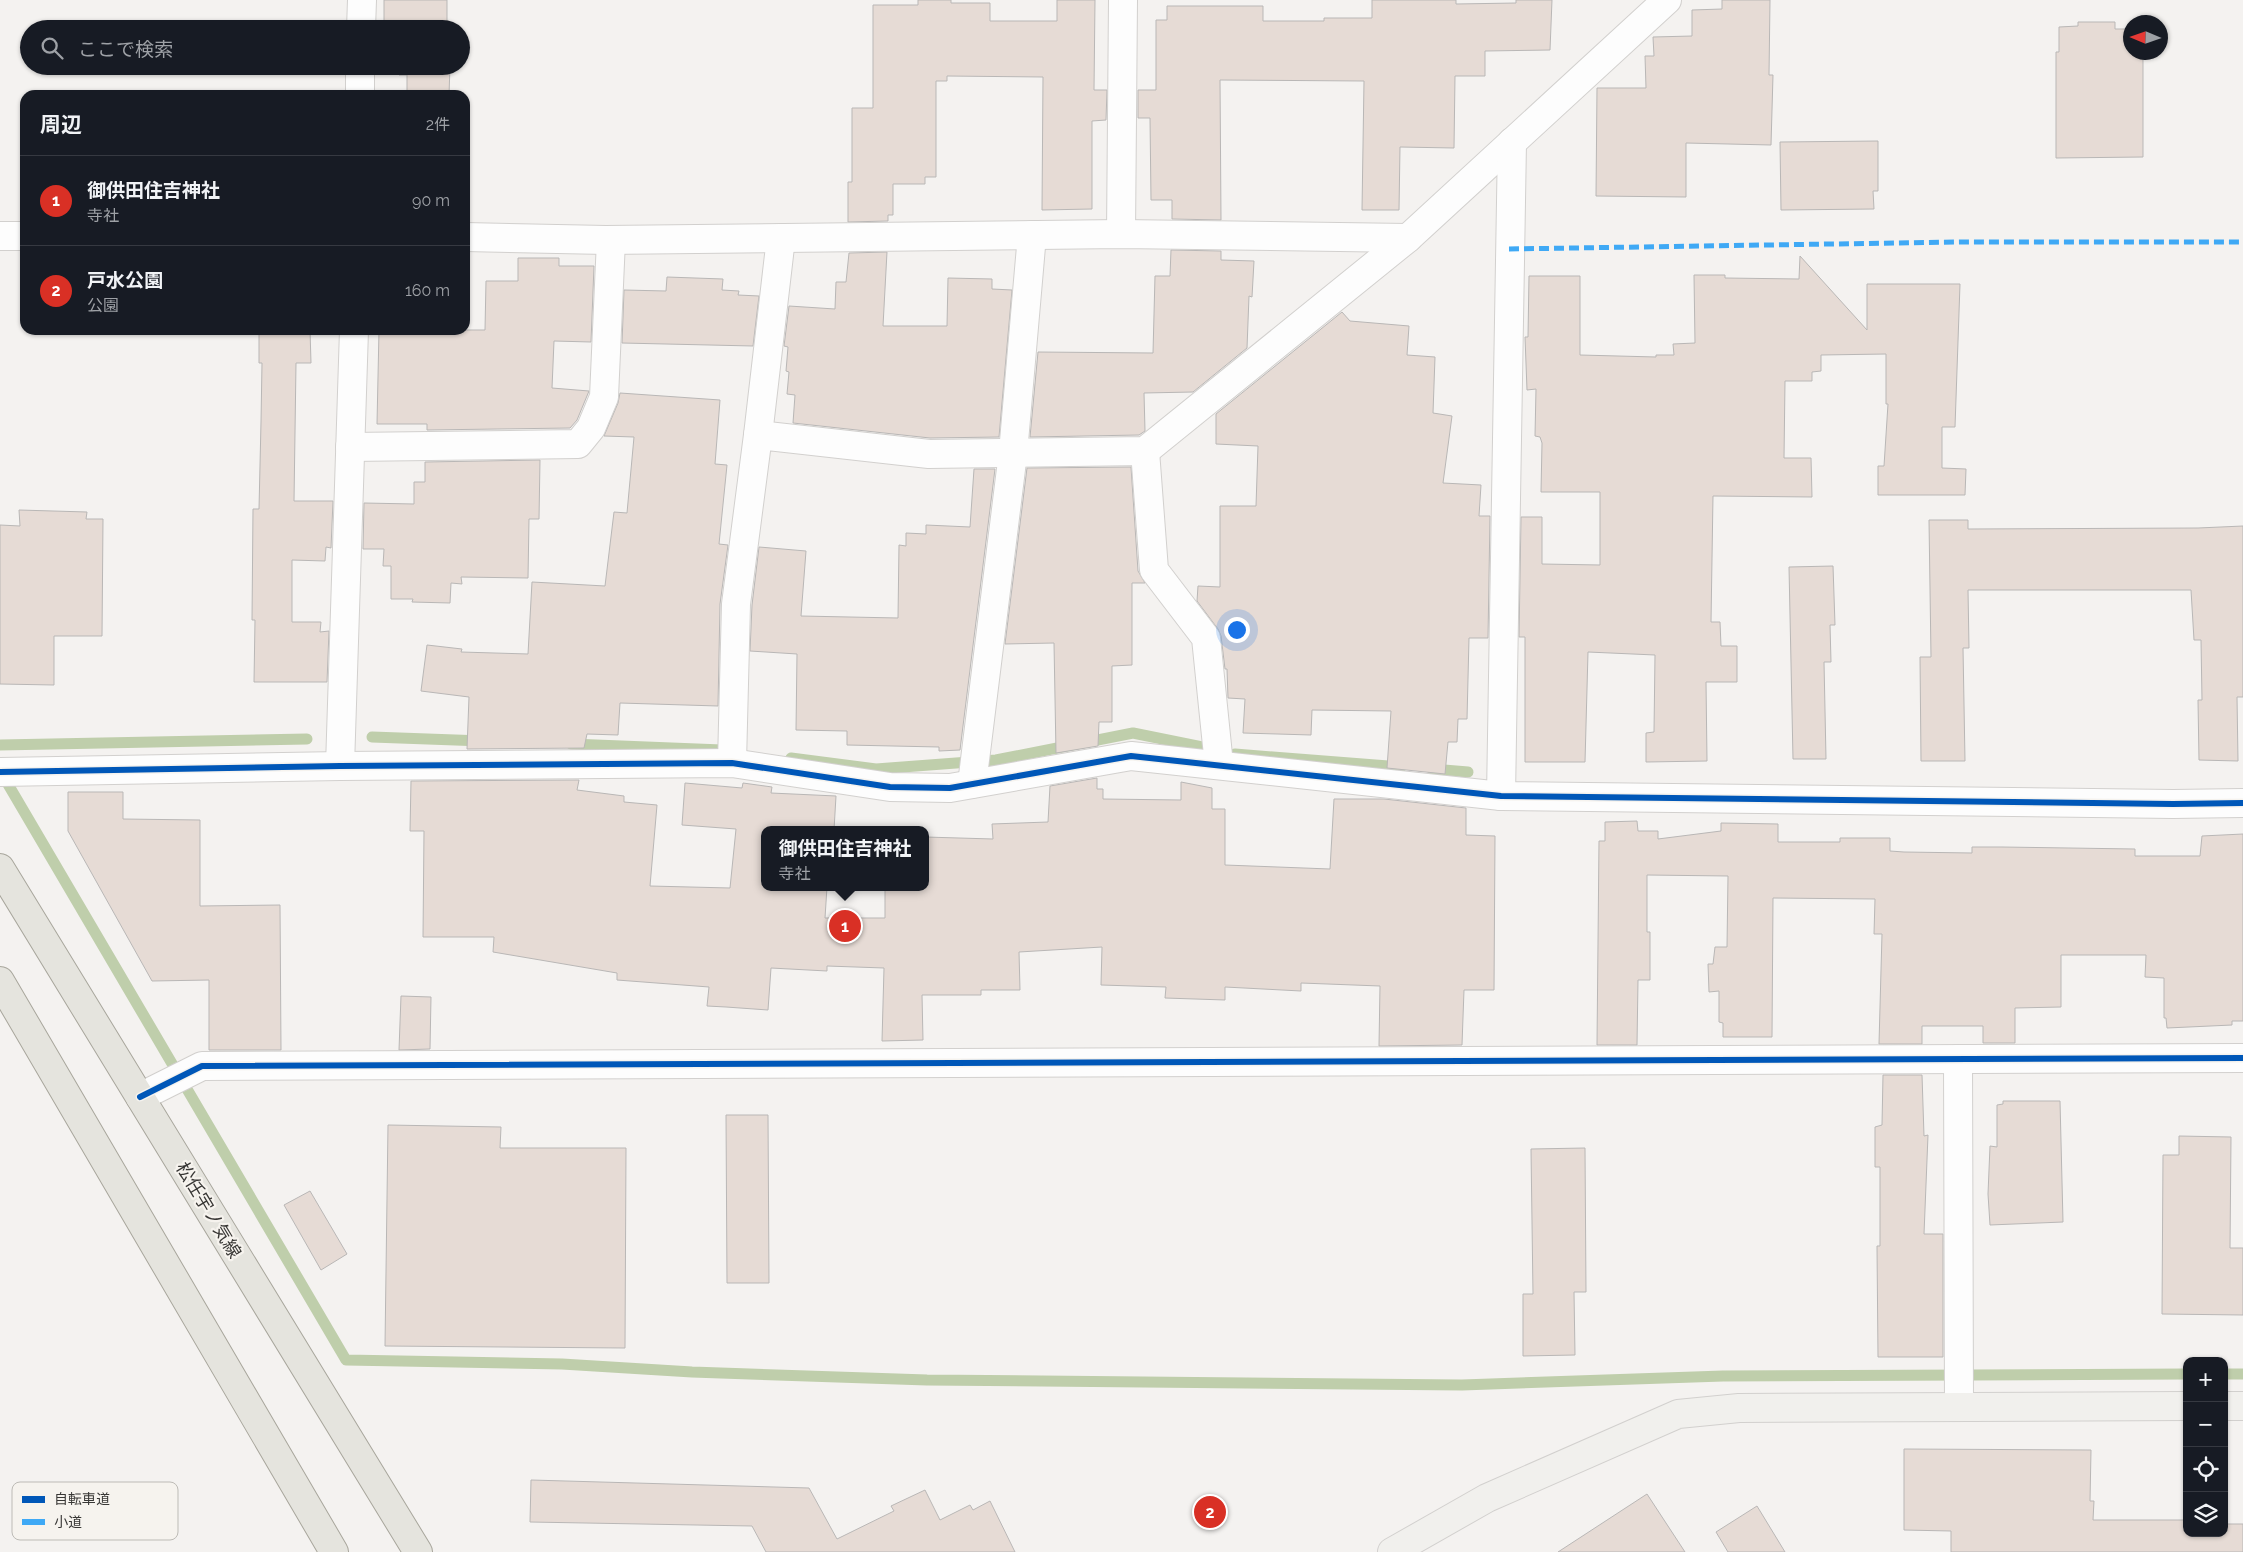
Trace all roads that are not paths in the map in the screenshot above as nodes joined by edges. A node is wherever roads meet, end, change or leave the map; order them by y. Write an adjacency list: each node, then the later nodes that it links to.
1 (362, 0): 4 (street)
2 (1123, 0): 8 (street)
3 (1667, 0): 7 (street)
4 (361, 20)
5 (360, 75): 6 (street)
6 (360, 90)
7 (1512, 142): 14 (street); 26 (street)
8 (1121, 234): 9 (street); 14 (street)
9 (1032, 235): 13 (street); 20 (street)
10 (0, 236): 11 (street)
11 (20, 236)
12 (470, 237): 15 (street)
13 (781, 238): 15 (street); 17 (street)
14 (1408, 238): 19 (street)
15 (611, 240): 18 (street)
16 (354, 335): 18 (street)
17 (758, 435): 20 (street); 21 (street)
18 (350, 447): 23 (street)
19 (1146, 451): 20 (street); 22 (street)
20 (1013, 453): 25 (street)
21 (732, 764): 23 (street); 25 (street)
22 (1219, 764): 25 (street); 26 (street)
23 (340, 766): 24 (street)
24 (12, 772)
25 (972, 783)
26 (1501, 796): 27 (street)
27 (2243, 803)
28 (0, 868): 32 (main road, 松任宇ノ気線)
29 (0, 981): 37 (main road)
30 (2243, 1058): 31 (street)
31 (1958, 1060): 32 (street); 33 (street)
32 (149, 1092): 38 (main road, 松任宇ノ気線)
33 (1959, 1403): 34 (street); 39 (street)
34 (2183, 1406)
35 (2228, 1406): 36 (street)
36 (2243, 1406)
37 (334, 1552)
38 (418, 1552)
39 (1392, 1552)

